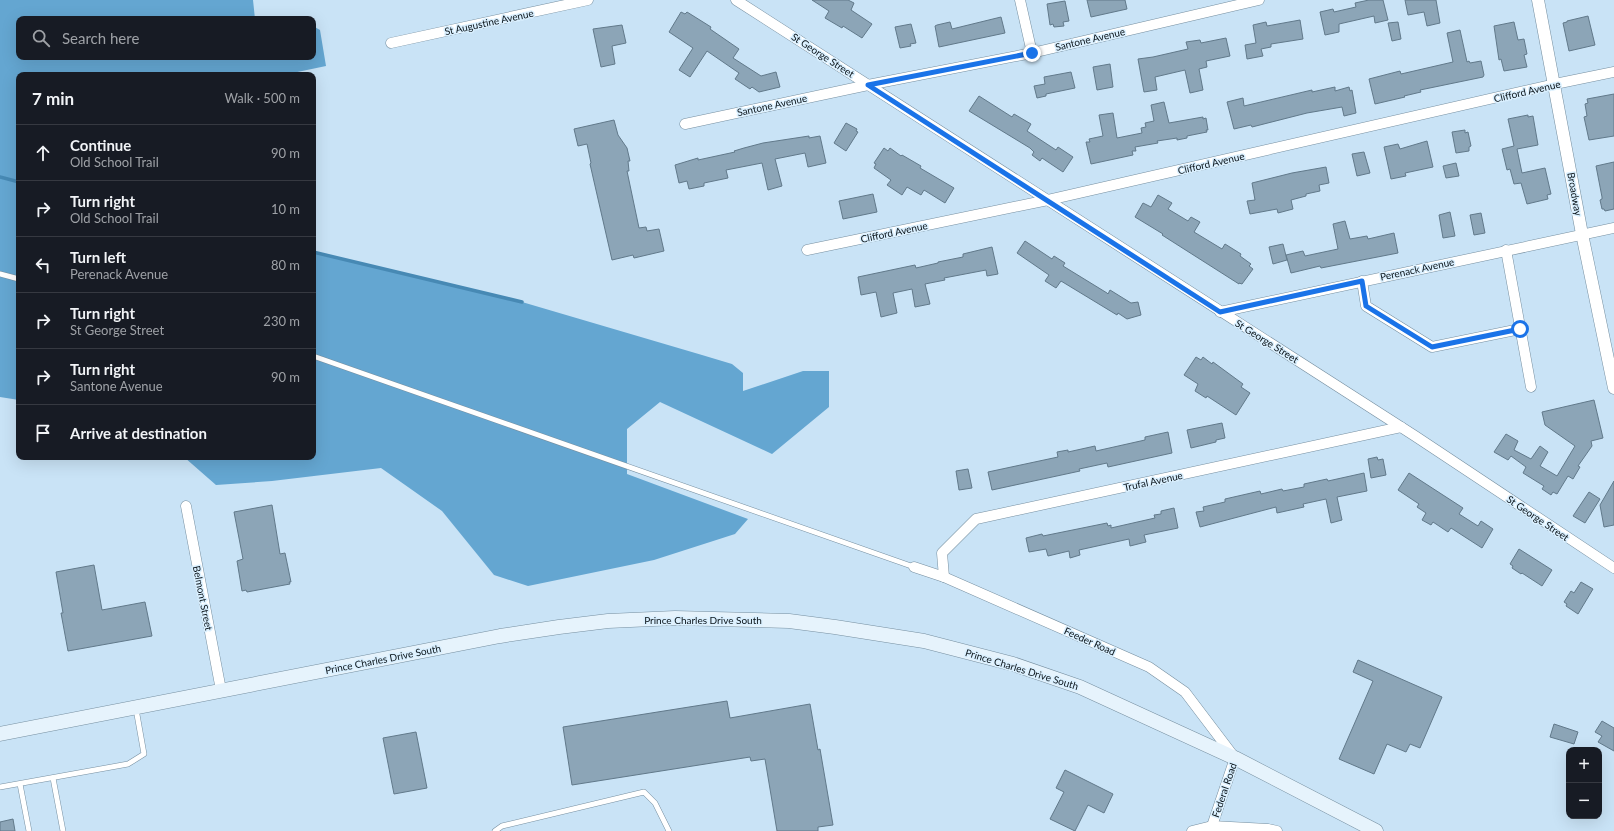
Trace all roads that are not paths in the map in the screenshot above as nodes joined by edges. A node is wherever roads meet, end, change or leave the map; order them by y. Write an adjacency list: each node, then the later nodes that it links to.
1 (588, 0): 6 (street, St Augustine Avenue)
2 (736, 0): 10 (street, St George Street)
3 (1020, 0): 7 (street)
4 (1259, 0): 7 (street, Santone Avenue)
5 (1538, 0): 9 (street, Broadway)
6 (391, 43)
7 (1032, 53): 10 (street, Santone Avenue)
8 (1614, 72): 9 (street, Clifford Avenue)
9 (1555, 84): 12 (street, Clifford Avenue); 14 (street, Broadway)
10 (868, 85): 11 (street, Santone Avenue); 12 (street, St George Street)
11 (684, 124)
12 (1048, 200): 15 (street, Clifford Avenue); 20 (street, St George Street)
13 (1614, 228): 14 (street, Perenack Avenue)
14 (1582, 234): 16 (street, Perenack Avenue); 24 (street, Broadway)
15 (807, 250)
16 (1506, 250): 19 (street, Perenack Avenue); 21 (street)
17 (0, 274): 18 (lane)
18 (16, 278)
19 (1362, 281): 20 (street, Perenack Avenue); 21 (street)
20 (1220, 312): 25 (street, St George Street)
21 (1520, 329): 23 (street)
22 (316, 357): 27 (lane)
23 (1531, 387)
24 (1614, 388)
25 (1401, 427): 28 (street, St George Street); 29 (street, Trufal Avenue)
26 (186, 506): 30 (street, Belmont Street)
27 (914, 567): 29 (street, Feeder Road)
28 (1614, 568)
29 (944, 577): 33 (street, Feeder Road)
30 (221, 690): 31 (main road, Prince Charles Drive South); 33 (main road, Prince Charles Drive South)
31 (136, 708): 32 (main road, Prince Charles Drive South); 34 (lane)
32 (0, 734)
33 (1235, 758): 37 (street, Federal Road); 44 (main road, Prince Charles Drive South)
34 (53, 778): 35 (lane); 39 (lane)
35 (20, 784): 36 (lane); 38 (lane)
36 (0, 787)
37 (1212, 826): 42 (street, Federal Road); 43 (street)
38 (29, 831)
39 (63, 831)
40 (495, 831): 41 (lane)
41 (669, 831)
42 (1192, 831)
43 (1278, 831)
44 (1376, 831)

